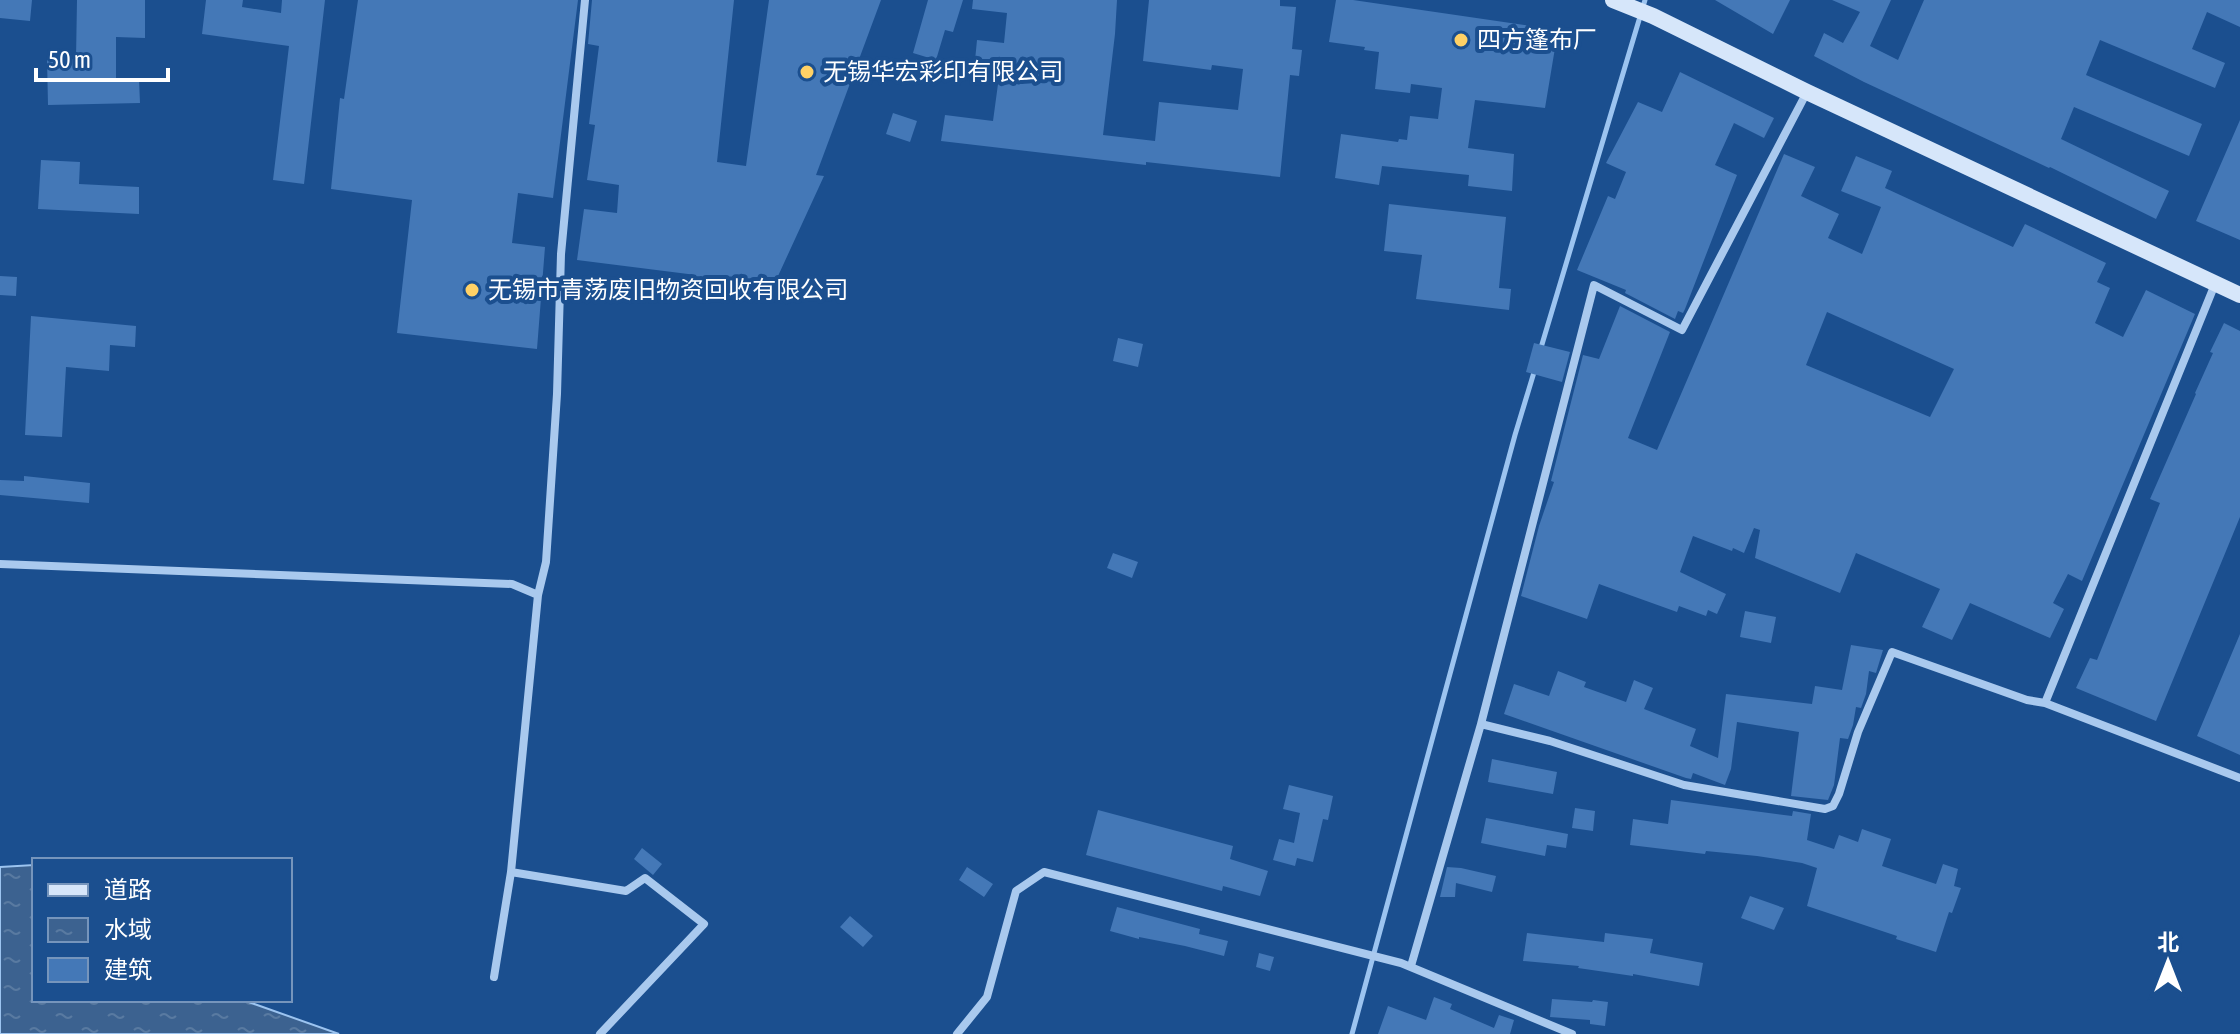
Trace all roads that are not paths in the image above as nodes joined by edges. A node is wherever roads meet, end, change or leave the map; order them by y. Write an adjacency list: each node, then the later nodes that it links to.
1 (585, 0): 7 (street)
2 (1613, 0): 3 (street)
3 (1807, 92): 4 (street); 9 (street)
4 (2215, 284): 5 (street); 8 (street)
5 (2240, 295)
6 (0, 564): 7 (street)
7 (538, 595): 11 (street)
8 (2045, 703): 9 (street); 10 (street)
9 (1481, 724): 12 (street)
10 (2240, 778)
11 (511, 872): 13 (street); 14 (street)
12 (1411, 966): 15 (street); 16 (street)
13 (494, 977)
14 (600, 1034)
15 (957, 1034)
16 (1572, 1034)

